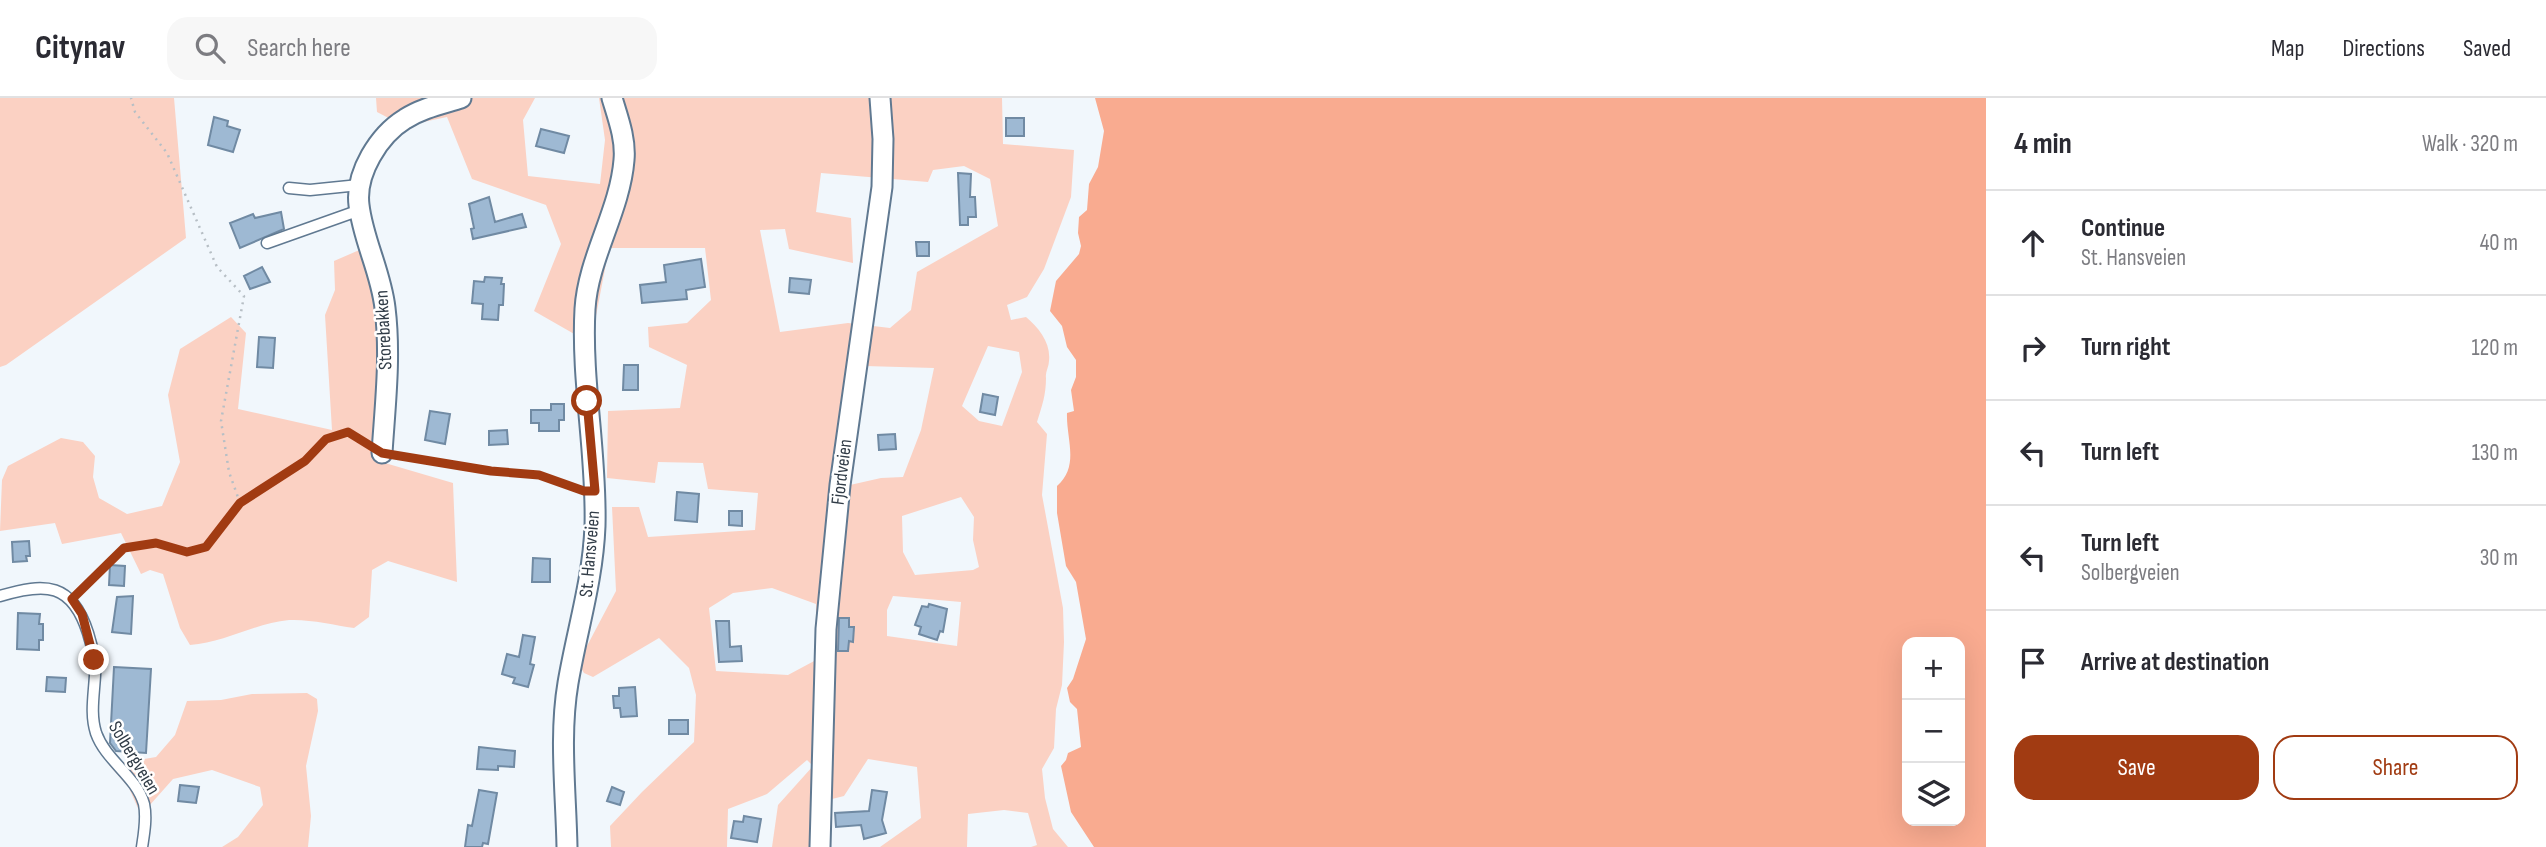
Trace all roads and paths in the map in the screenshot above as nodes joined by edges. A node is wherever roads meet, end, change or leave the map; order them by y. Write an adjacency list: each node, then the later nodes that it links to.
1 (131, 98): 11 (path)
2 (461, 98): 5 (street, Storebakken)
3 (612, 98): 10 (street, St. Hansveien)
4 (880, 98): 16 (street, Fjordveien)
5 (359, 185): 6 (lane); 7 (street, Storebakken)
6 (289, 188)
7 (360, 210): 8 (lane); 9 (street, Storebakken)
8 (267, 243)
9 (382, 453): 10 (path); 11 (path)
10 (595, 491): 15 (street, St. Hansveien)
11 (240, 503): 13 (path)
12 (0, 596): 13 (lane)
13 (72, 599): 14 (lane, Solbergveien)
14 (142, 847)
15 (567, 847)
16 (820, 847)

